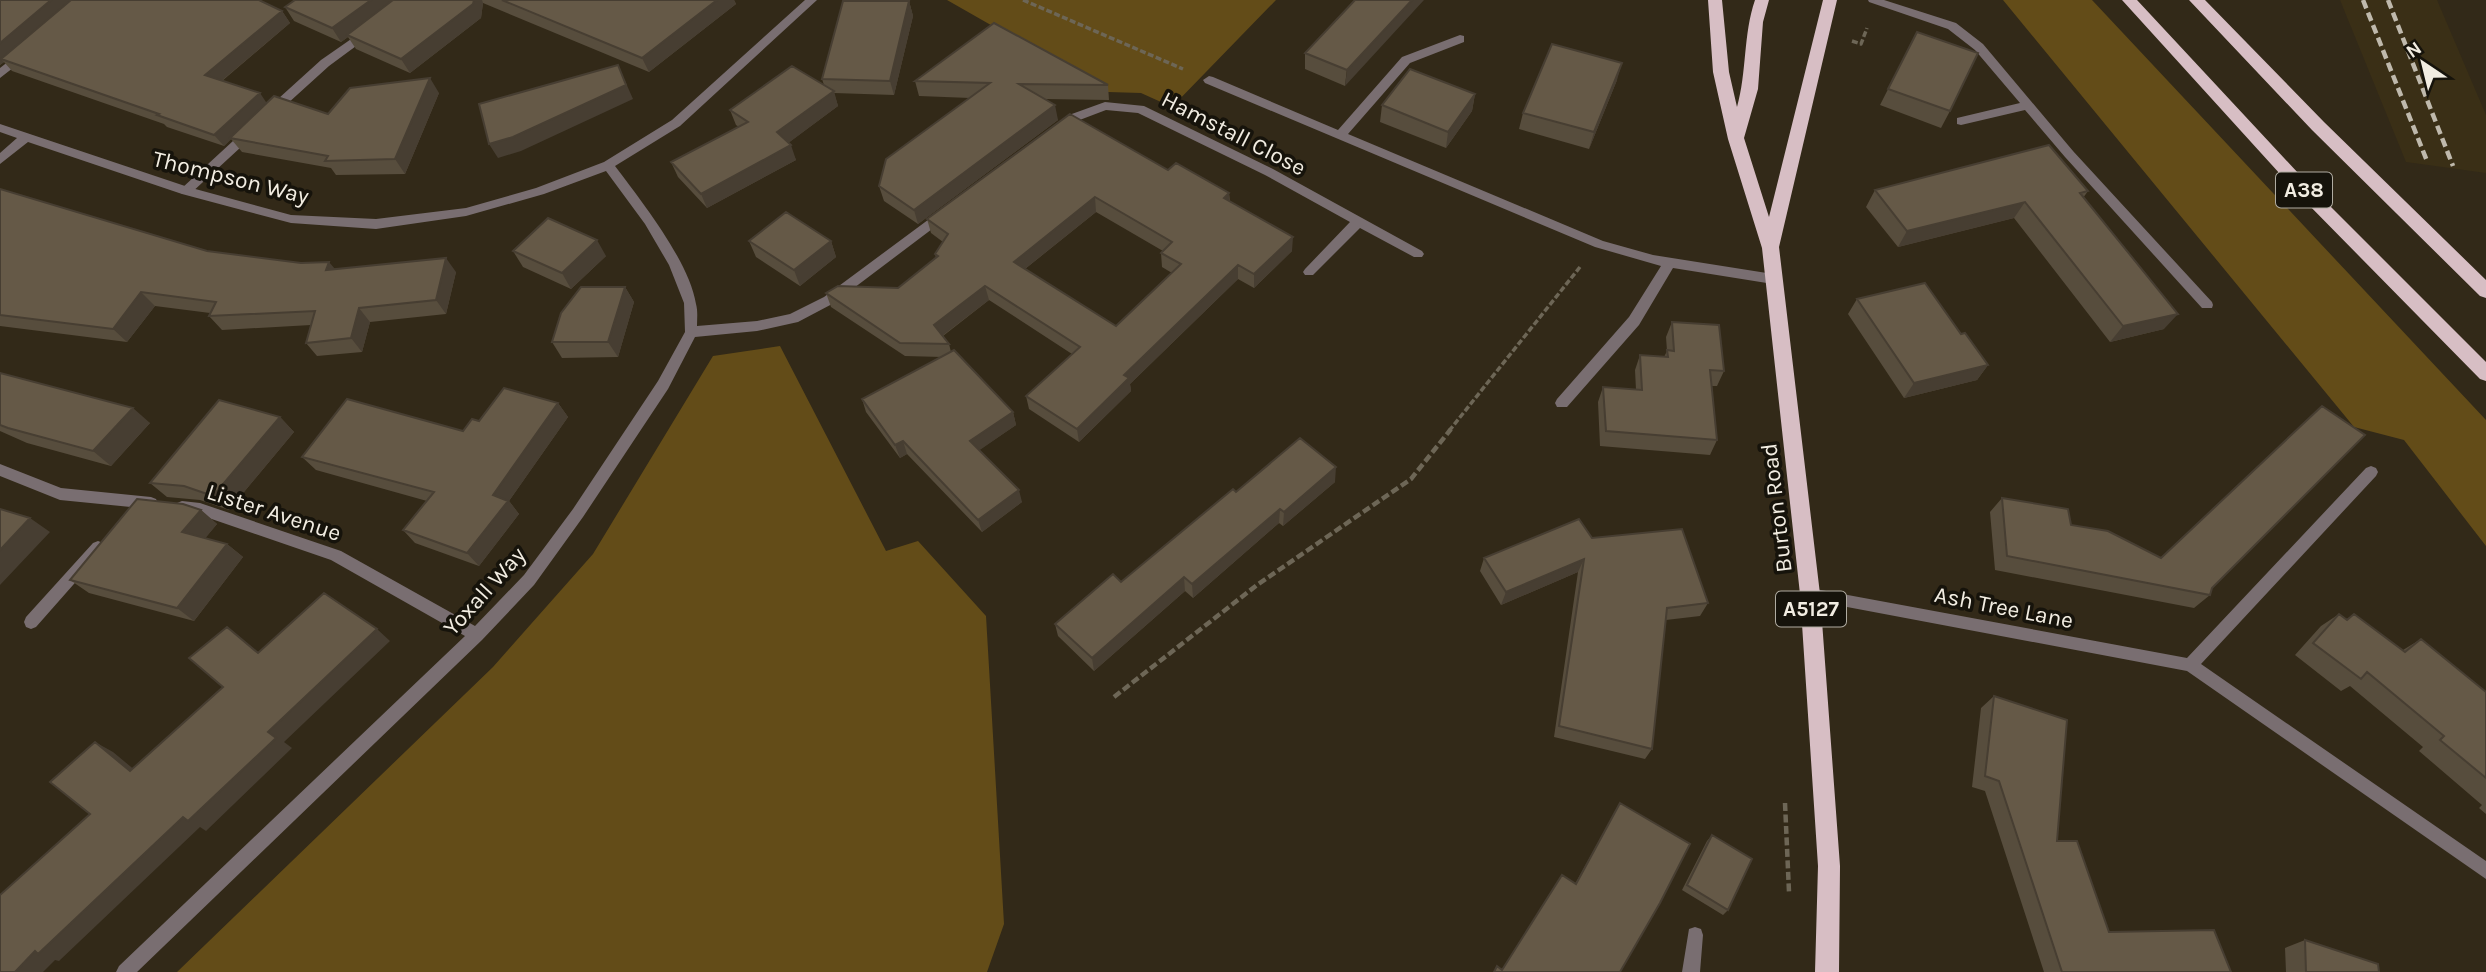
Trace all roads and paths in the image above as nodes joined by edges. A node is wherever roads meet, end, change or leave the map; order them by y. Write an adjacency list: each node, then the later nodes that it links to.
1 (813, 0): 24 (street, Thompson Way)
2 (1023, 0): 13 (path)
3 (1715, 0): 22 (highway, A5127)
4 (1762, 0): 22 (highway)
5 (1830, 0): 29 (highway, A5127)
6 (1873, 0): 14 (street)
7 (2129, 0): 37 (highway, A38)
8 (2196, 0): 34 (highway, A38)
9 (378, 24): 15 (street)
10 (1460, 39): 20 (street)
11 (32, 47): 12 (street)
12 (0, 74)
13 (1209, 80): 20 (street)
14 (2028, 105): 16 (street); 35 (street)
15 (265, 118)
16 (1961, 121)
17 (255, 127): 25 (street)
18 (0, 128): 21 (street, Thompson Way)
19 (1051, 134): 27 (street, Hamstall Close)
20 (1341, 134): 28 (street)
21 (25, 138): 23 (street); 25 (street, Thompson Way)
22 (1736, 139): 29 (highway, A5127)
23 (0, 160)
24 (608, 165): 25 (street, Thompson Way); 36 (street)
25 (186, 191)
26 (951, 209): 36 (street)
27 (1359, 221): 30 (street, Hamstall Close); 32 (street)
28 (1599, 244): 31 (street); 46 (path)
29 (1771, 248): 33 (highway, Burton Road / A5127)
30 (1418, 254)
31 (1670, 263): 33 (street); 38 (street)
32 (1309, 272)
33 (1773, 279): 42 (highway, Burton Road / A5127)
34 (2486, 290)
35 (2207, 305)
36 (691, 332): 44 (street, Yoxall Way)
37 (2486, 374)
38 (1562, 403)
39 (0, 470): 44 (street, Lister Avenue)
40 (2371, 472): 45 (street)
41 (112, 532): 43 (street)
42 (1810, 594): 45 (street, Ash Tree Lane); 53 (highway, Burton Road / A5127)
43 (31, 622)
44 (477, 635): 51 (street, Yoxall Way)
45 (2190, 665): 48 (street, Ash Tree Lane)
46 (1114, 697)
47 (1785, 795): 49 (path)
48 (2486, 871)
49 (1789, 904)
50 (1695, 935): 52 (street)
51 (125, 972)
52 (1691, 972)
53 (1827, 972)

